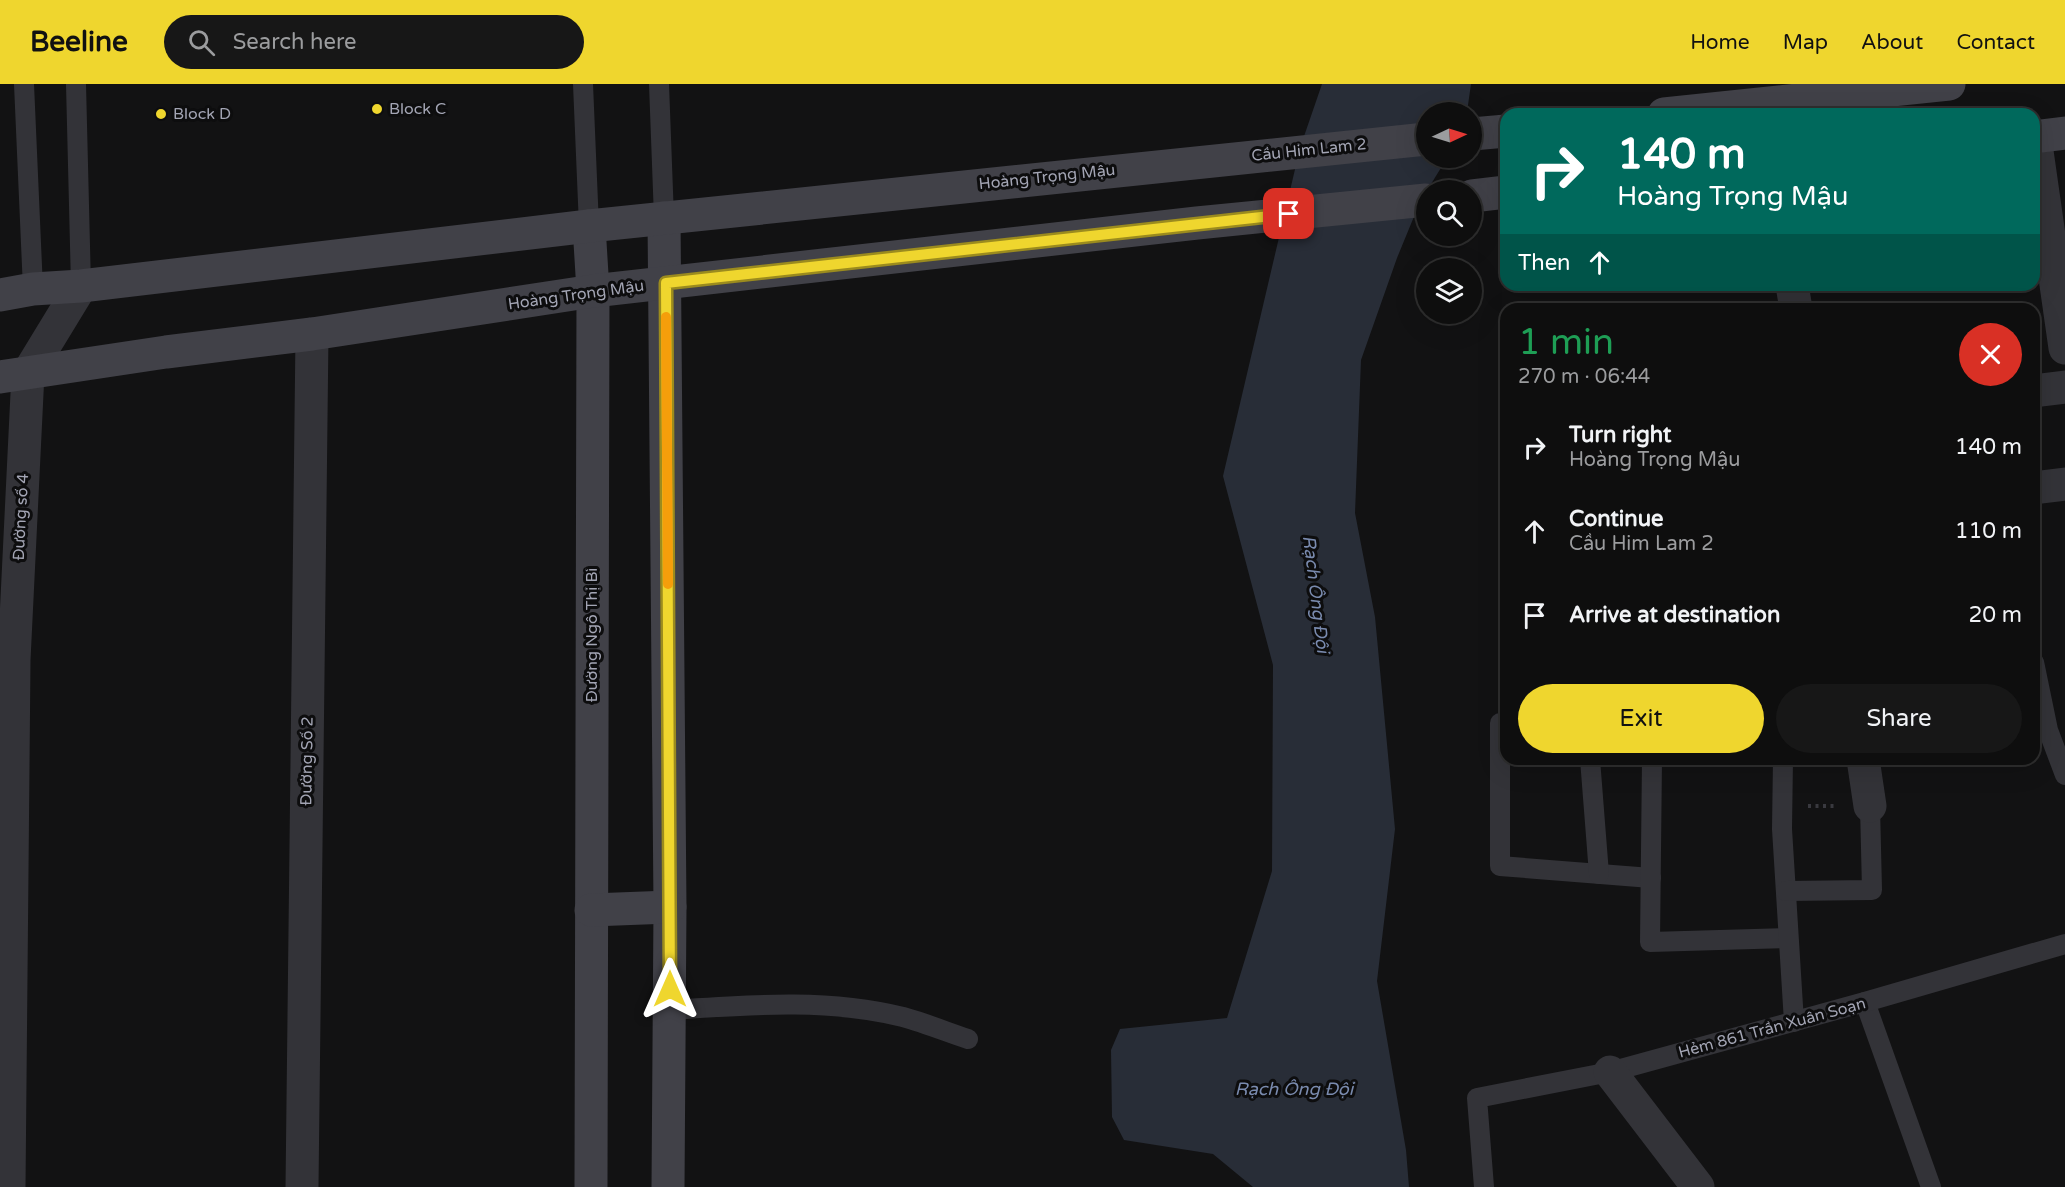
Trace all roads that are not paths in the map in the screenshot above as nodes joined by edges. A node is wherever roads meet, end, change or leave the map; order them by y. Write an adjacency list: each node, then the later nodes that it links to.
1 (24, 84): 19 (lane)
2 (76, 84): 18 (lane)
3 (583, 84): 16 (lane, Đường Ngô Thị Bì)
4 (659, 84): 15 (lane)
5 (1949, 84): 6 (main road)
6 (1771, 108)
7 (1500, 132): 8 (main road)
8 (1482, 133)
9 (2065, 134): 10 (main road)
10 (2040, 136)
11 (1416, 140): 12 (main road, Cầu Him Lam 2)
12 (1191, 162): 15 (main road, Hoàng Trọng Mậu)
13 (2040, 178): 23 (street)
14 (1416, 201): 17 (main road, Hoàng Trọng Mậu)
15 (664, 218): 16 (main road, Hoàng Trọng Mậu); 17 (main road)
16 (589, 226): 18 (main road, Hoàng Trọng Mậu); 20 (main road, Đường Ngô Thị Bì)
17 (666, 283): 20 (main road, Hoàng Trọng Mậu); 41 (main road)
18 (81, 286): 19 (main road, Hoàng Trọng Mậu); 24 (street)
19 (33, 289): 21 (main road, Hoàng Trọng Mậu)
20 (593, 291): 22 (main road, Hoàng Trọng Mậu); 42 (main road, Đường Ngô Thị Bì)
21 (0, 295)
22 (312, 334): 24 (main road, Hoàng Trọng Mậu); 51 (street, Đường Số 2)
23 (2065, 348)
24 (14, 375): 29 (street, Đường số 4)
25 (2065, 387): 26 (street)
26 (2040, 390)
27 (2065, 484): 28 (street)
28 (2040, 487)
29 (7, 661): 50 (street, Đường số 4)
30 (2040, 691): 36 (lane)
31 (1500, 723): 38 (lane)
32 (1590, 765): 38 (lane)
33 (1652, 765): 39 (lane)
34 (1783, 765): 40 (lane)
35 (1864, 765): 37 (street)
36 (2065, 775)
37 (1870, 806): 40 (lane)
38 (1599, 874): 39 (lane)
39 (1651, 879): 43 (lane)
40 (1785, 891): 43 (lane)
41 (670, 907): 42 (main road); 46 (main road)
42 (591, 910): 52 (main road, Đường Ngô Thị Bì)
43 (1788, 938): 47 (lane)
44 (2065, 945): 45 (lane, Hẻm 861 Trần Xuân Soạn)
45 (1865, 1002): 47 (lane, Hẻm 861 Trần Xuân Soạn); 56 (lane)
46 (670, 1010): 48 (lane); 53 (main road)
47 (1794, 1022): 49 (lane, Hẻm 861 Trần Xuân Soạn)
48 (968, 1039)
49 (1610, 1072): 54 (lane, Hẻm 861 Trần Xuân Soạn); 55 (street)
50 (9, 1187)
51 (302, 1187)
52 (591, 1187)
53 (668, 1187)
54 (1484, 1187)
55 (1698, 1187)
56 (1931, 1187)

